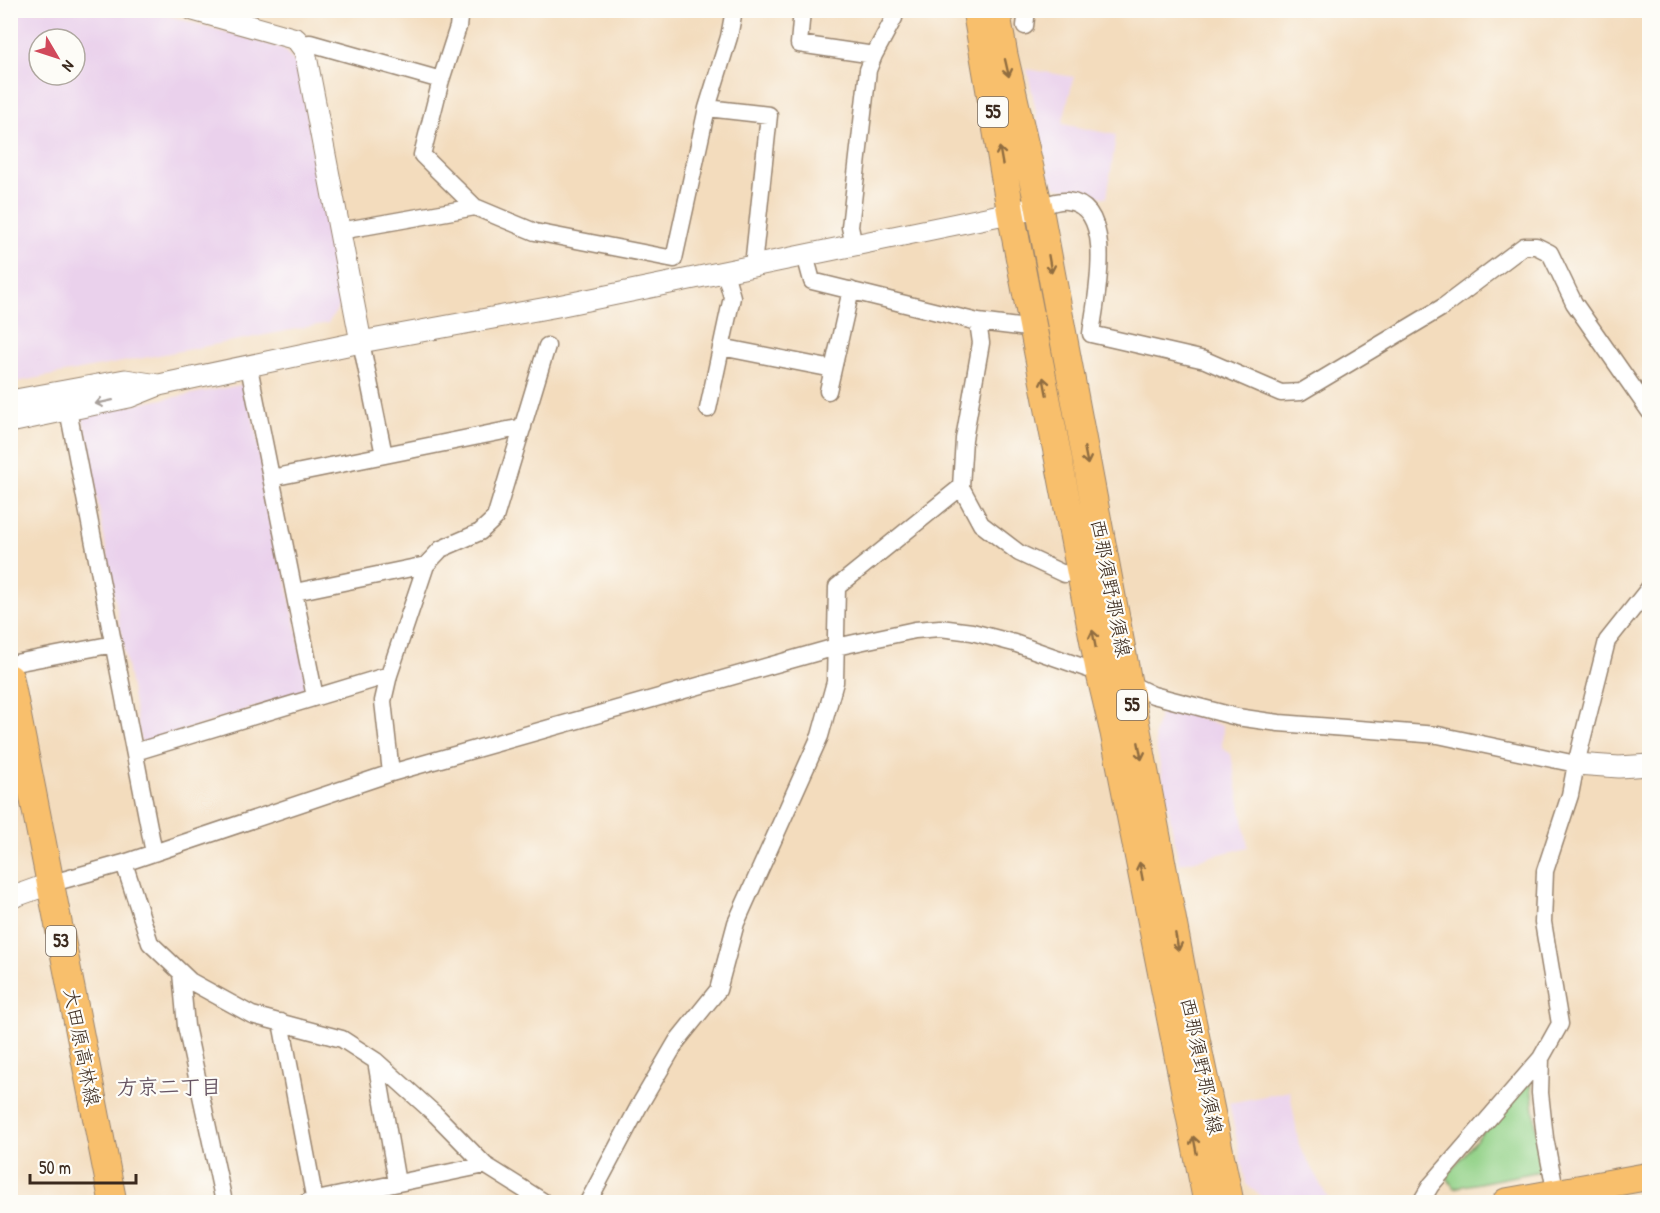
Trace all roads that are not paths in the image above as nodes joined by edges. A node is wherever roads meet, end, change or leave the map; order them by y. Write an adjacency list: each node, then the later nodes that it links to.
1 (193, 10): 8 (street)
2 (460, 10): 10 (street)
3 (734, 10): 11 (street)
4 (802, 10): 9 (street)
5 (895, 10): 9 (street)
6 (976, 10): 14 (main road, 西那須野那須線 / 55, one-way to 6)
7 (996, 10): 13 (main road, 西那須野那須線 / 55, one-way to 13)
8 (301, 44): 10 (street); 15 (street)
9 (874, 55): 16 (street)
10 (441, 80): 12 (street)
11 (707, 108): 12 (street); 18 (street)
12 (475, 207): 15 (street)
13 (1039, 207): 14 (street); 33 (street); 49 (main road, 西那須野那須線 / 55, one-way to 49)
14 (1011, 214): 16 (street); 22 (main road, 西那須野那須線 / 55)
15 (340, 231): 23 (street)
16 (854, 246): 17 (street)
17 (805, 255): 18 (street); 20 (street)
18 (753, 266): 19 (street)
19 (725, 272): 23 (street); 25 (street)
20 (851, 290): 21 (street); 27 (street)
21 (978, 322): 22 (street); 38 (street)
22 (1035, 329): 40 (main road, 西那須野那須線 / 55, one-way to 22)
23 (361, 342): 26 (street); 36 (street)
24 (547, 346): 35 (street)
25 (721, 347): 27 (street); 31 (street)
26 (249, 367): 28 (street); 37 (street)
27 (833, 369): 29 (street)
28 (159, 385): 30 (street); 32 (street, one-way to 32)
29 (828, 391)
30 (10, 401)
31 (708, 409)
32 (68, 410): 34 (street); 43 (street)
33 (1650, 412)
34 (10, 422)
35 (523, 427): 36 (street); 39 (street)
36 (384, 455): 37 (street)
37 (271, 478): 42 (street)
38 (961, 487): 40 (street); 44 (street)
39 (426, 565): 42 (street); 47 (street)
40 (1081, 571): 46 (main road, 西那須野那須線 / 55, one-way to 40)
41 (1650, 587): 52 (street)
42 (295, 592): 50 (street)
43 (114, 644): 45 (street); 51 (street)
44 (836, 646): 46 (street); 55 (street); 72 (street)
45 (10, 664)
46 (1100, 674): 49 (street); 73 (main road, 西那須野那須線 / 55, one-way to 46)
47 (388, 675): 50 (street); 55 (street)
48 (10, 678): 58 (main road, 大田原高林線 / 53)
49 (1128, 683): 52 (street); 74 (main road, 西那須野那須線 / 55, one-way to 74)
50 (315, 697): 51 (street)
51 (135, 752): 56 (street)
52 (1576, 764): 54 (street); 61 (street)
53 (10, 765): 58 (main road, 大田原高林線 / 53)
54 (1650, 765)
55 (391, 773): 56 (street)
56 (154, 853): 57 (street)
57 (124, 863): 58 (street); 59 (street)
58 (31, 891): 68 (main road, 大田原高林線 / 53); 69 (main road, 大田原高林線 / 53)
59 (182, 973): 60 (street); 70 (street)
60 (281, 1022): 62 (street); 67 (street)
61 (1541, 1058): 66 (street); 75 (street)
62 (376, 1062): 63 (street); 65 (street)
63 (485, 1165): 65 (street); 71 (street)
64 (1650, 1176): 66 (main road)
65 (397, 1184): 67 (street)
66 (1557, 1198): 76 (main road)
67 (311, 1202)
68 (94, 1203)
69 (113, 1203)
70 (224, 1203)
71 (544, 1203)
72 (588, 1203)
73 (1207, 1203)
74 (1230, 1203)
75 (1421, 1203)
76 (1506, 1203)

